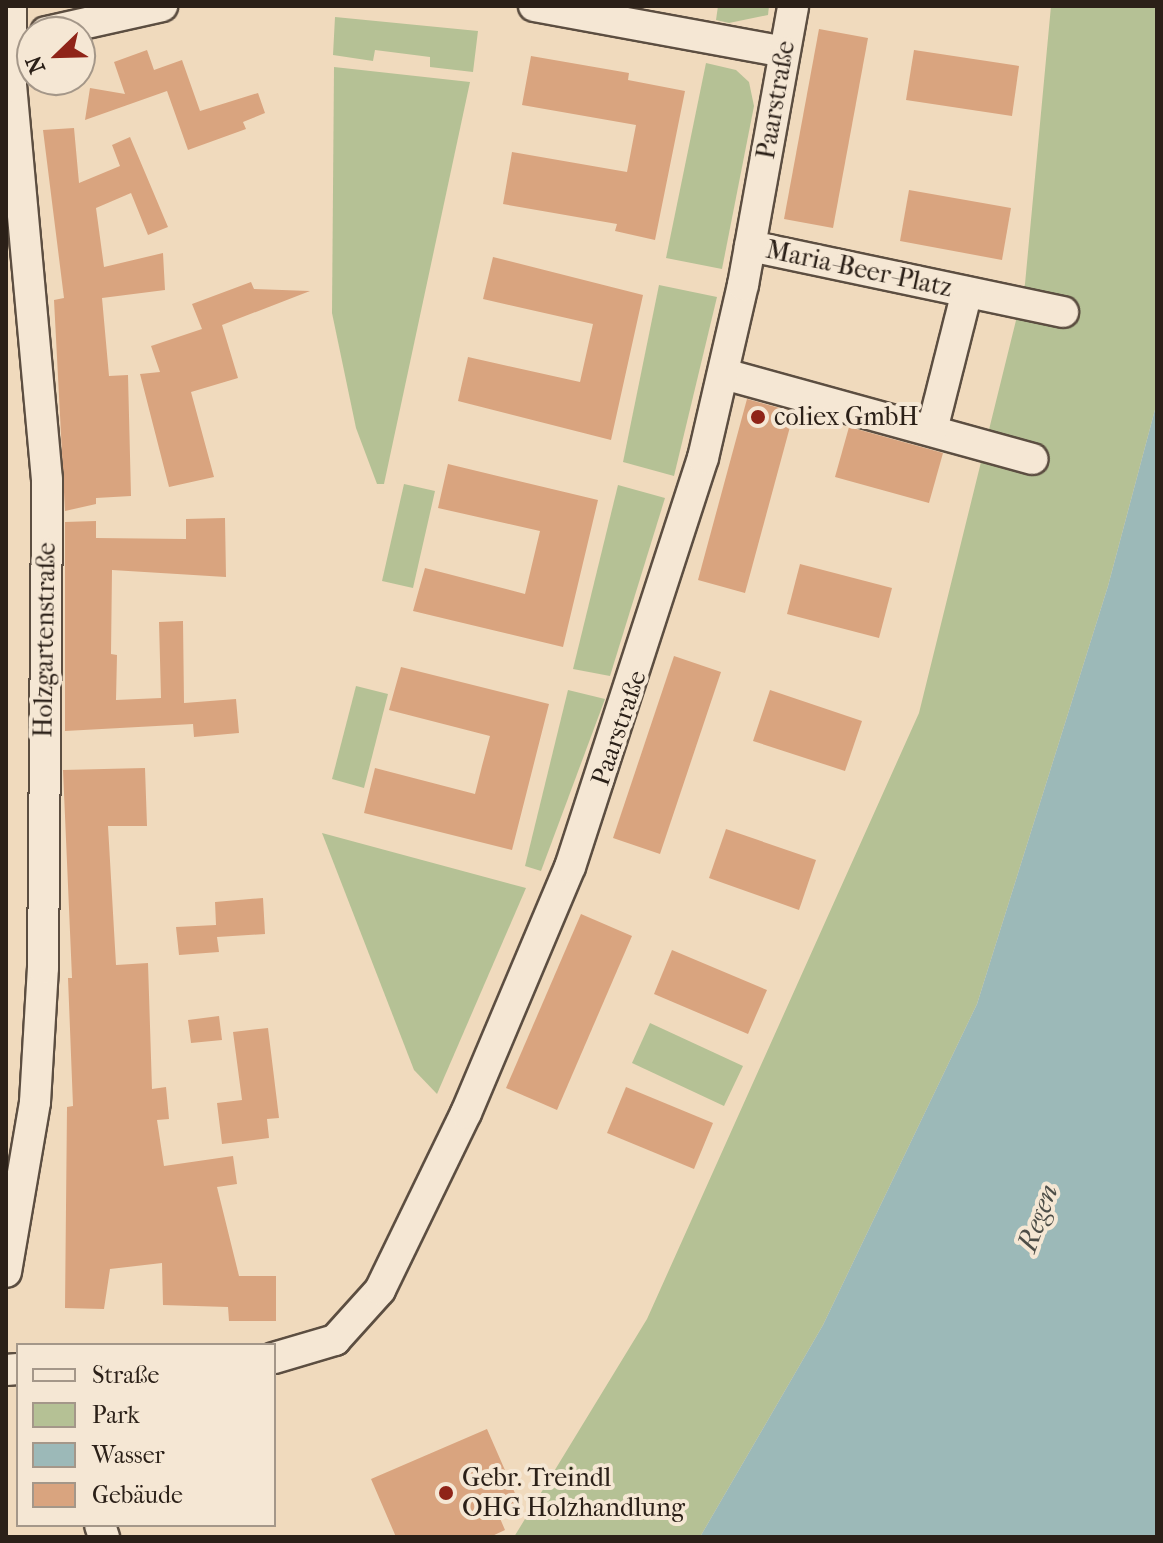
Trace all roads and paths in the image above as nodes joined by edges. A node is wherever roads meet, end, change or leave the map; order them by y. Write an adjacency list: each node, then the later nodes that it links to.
1 (11, 6): 6 (street, Holzgartenstraße)
2 (162, 6): 5 (street)
3 (534, 6): 7 (street)
4 (793, 6): 7 (street, Paarstraße)
5 (96, 21)
6 (16, 39)
7 (784, 52): 9 (street, Paarstraße)
8 (20, 96): 15 (street, Holzgartenstraße)
9 (750, 246): 10 (street, Maria-Beer-Platz); 12 (street, Paarstraße)
10 (967, 292): 11 (street, Maria-Beer-Platz); 13 (street, Maria-Beer-Platz)
11 (1063, 312)
12 (724, 374): 13 (street); 16 (street, Paarstraße)
13 (932, 430): 14 (street)
14 (1033, 459)
15 (6, 1272)
16 (276, 1357)

